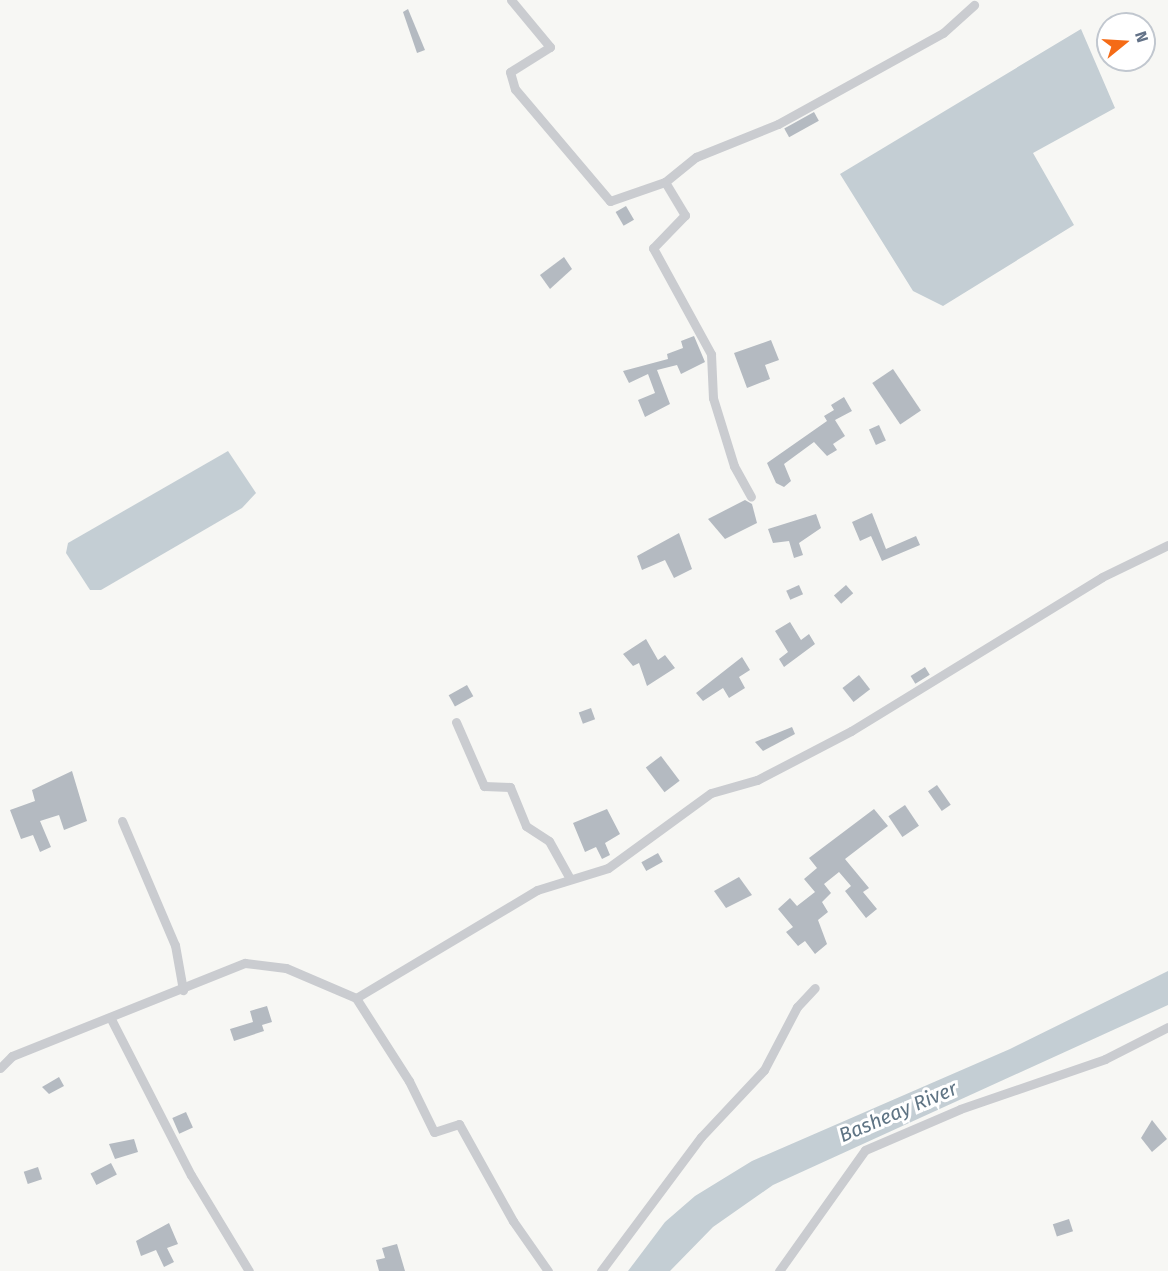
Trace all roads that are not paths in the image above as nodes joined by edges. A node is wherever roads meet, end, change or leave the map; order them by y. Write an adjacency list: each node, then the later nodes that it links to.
1 (511, 0): 3 (street)
2 (974, 5): 3 (street)
3 (665, 182): 4 (street)
4 (751, 497)
5 (1168, 545): 8 (street)
6 (456, 722): 8 (street)
7 (122, 821): 10 (street)
8 (569, 878): 11 (street)
9 (815, 988): 17 (street)
10 (183, 990): 11 (street); 12 (street)
11 (356, 998): 16 (street)
12 (111, 1018): 14 (street); 15 (street)
13 (1168, 1028): 18 (street)
14 (0, 1068)
15 (249, 1271)
16 (548, 1271)
17 (601, 1271)
18 (779, 1271)

